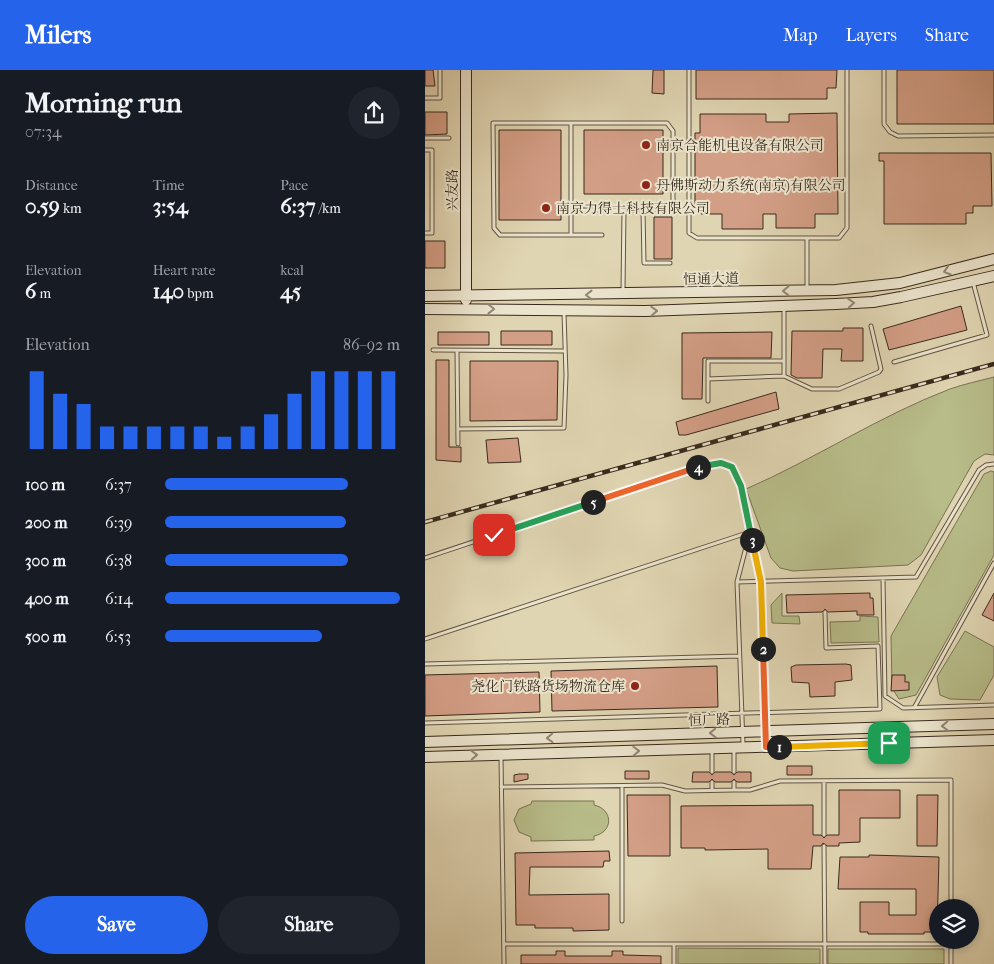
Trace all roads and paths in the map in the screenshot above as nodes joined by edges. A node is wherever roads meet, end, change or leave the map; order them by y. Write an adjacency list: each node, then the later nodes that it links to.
1 (440, 70): 6 (lane)
2 (466, 70): 26 (street, 兴友路)
3 (689, 70): 18 (lane)
4 (847, 70): 18 (lane)
5 (884, 70): 8 (lane)
6 (425, 98)
7 (571, 123): 12 (lane); 14 (lane); 16 (lane)
8 (994, 135)
9 (425, 138): 10 (lane)
10 (449, 138)
11 (425, 150): 15 (lane)
12 (571, 210): 13 (lane); 16 (lane)
13 (623, 210): 14 (lane); 24 (lane)
14 (643, 210): 20 (lane)
15 (425, 233)
16 (571, 235): 17 (lane)
17 (602, 235)
18 (807, 238): 23 (lane)
19 (994, 259): 23 (street, 恒通大道, one-way to 23)
20 (670, 263)
21 (994, 276): 22 (street)
22 (972, 282): 27 (street, one-way to 22); 36 (lane)
23 (807, 291): 24 (street, 恒通大道, one-way to 24)
24 (623, 294): 26 (street, 恒通大道, one-way to 26)
25 (425, 296): 26 (street, 恒通大道)
26 (467, 296): 29 (street, 兴友路)
27 (784, 306): 30 (street, one-way to 27); 35 (lane)
28 (425, 309): 29 (street)
29 (467, 309): 30 (street, one-way to 30)
30 (564, 310): 33 (lane)
31 (871, 326): 37 (lane)
32 (433, 350): 34 (lane)
33 (563, 350): 34 (lane); 40 (lane)
34 (457, 351): 40 (lane)
35 (784, 361): 37 (lane); 38 (lane)
36 (894, 362)
37 (784, 376): 38 (lane)
38 (708, 379): 39 (lane)
39 (708, 401)
40 (458, 429): 41 (lane)
41 (458, 444)
42 (994, 464): 46 (lane)
43 (750, 532): 44 (lane); 47 (lane); 48 (lane); 50 (lane)
44 (425, 558)
45 (994, 563): 54 (lane)
46 (883, 579): 48 (lane); 54 (lane)
47 (737, 582): 48 (lane); 51 (lane)
48 (761, 582): 56 (lane)
49 (825, 612): 56 (lane)
50 (425, 639)
51 (740, 656): 52 (lane); 55 (lane)
52 (425, 664)
53 (994, 705): 54 (lane)
54 (914, 708)
55 (742, 713): 56 (lane); 57 (lane); 59 (lane)
56 (765, 713): 60 (lane)
57 (425, 723)
58 (994, 724): 60 (street, 恒广路, one-way to 60)
59 (742, 732): 60 (street, 恒广路); 62 (street, 恒广路, one-way to 62); 65 (lane)
60 (765, 733): 63 (lane)
61 (994, 740): 63 (street, 恒广路)
62 (425, 742)
63 (766, 747): 65 (street, 恒广路)
64 (712, 748): 65 (street, 恒广路); 66 (street, 恒广路, one-way to 64); 68 (lane)
65 (738, 748): 69 (lane)
66 (501, 754): 67 (street, 恒广路, one-way to 66); 74 (lane)
67 (425, 757)
68 (712, 772)
69 (734, 772)
70 (823, 781): 76 (lane); 77 (lane); 79 (lane)
71 (712, 782): 75 (lane)
72 (733, 782): 76 (lane)
73 (623, 786): 74 (lane); 75 (lane); 80 (lane)
74 (501, 787): 82 (lane)
75 (712, 790): 76 (lane)
76 (733, 790)
77 (824, 835)
78 (824, 846): 84 (lane)
79 (951, 899)
80 (623, 921)
81 (929, 943): 84 (lane)
82 (504, 944): 83 (lane); 86 (lane)
83 (674, 944): 84 (lane); 87 (lane)
84 (825, 945): 88 (lane)
85 (951, 949): 89 (lane)
86 (504, 964)
87 (674, 964)
88 (825, 964)
89 (951, 964)

